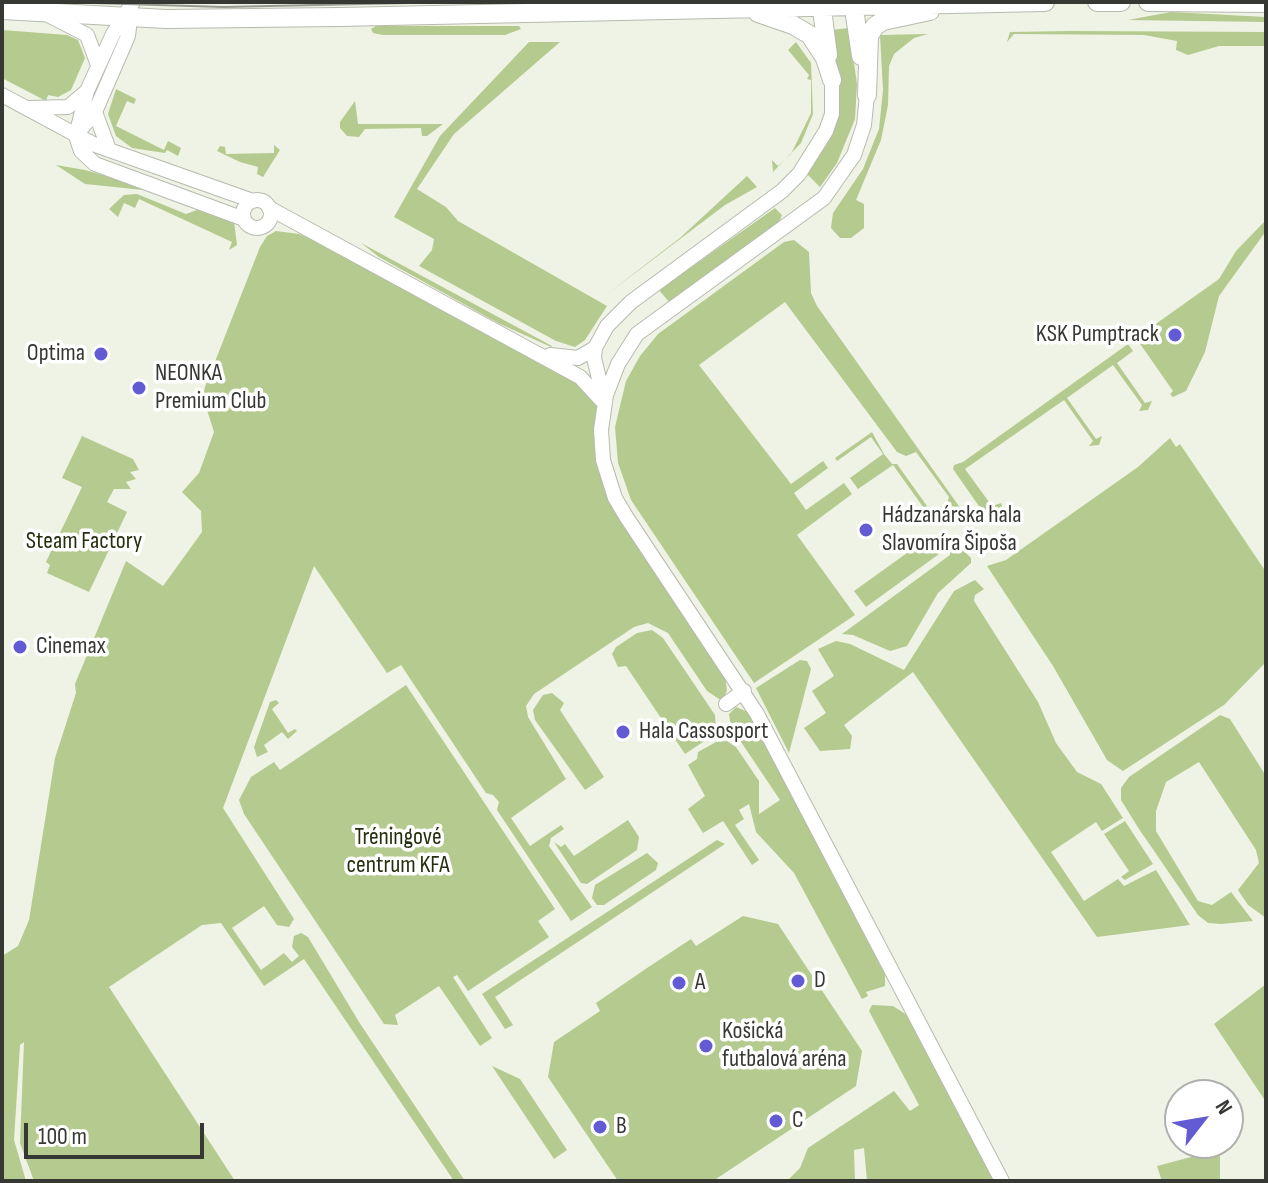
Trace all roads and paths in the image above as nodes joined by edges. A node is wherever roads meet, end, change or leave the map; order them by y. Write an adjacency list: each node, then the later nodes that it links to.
1 (1045, 2): 8 (street)
2 (1097, 2): 3 (street)
3 (1121, 2)
4 (1148, 2): 6 (street)
5 (853, 3): 7 (street); 8 (street); 17 (street)
6 (1266, 3)
7 (821, 4): 9 (street); 14 (street)
8 (937, 5): 17 (street)
9 (740, 9): 11 (street); 14 (street)
10 (2, 10): 12 (street)
11 (129, 13): 12 (street); 13 (street); 19 (street)
12 (46, 15): 13 (street)
13 (99, 66): 15 (street)
14 (832, 80): 27 (street)
15 (87, 91): 18 (street); 20 (street)
16 (2, 95): 18 (street)
17 (867, 95): 29 (street)
18 (27, 108): 20 (street)
19 (95, 112): 20 (street); 21 (street)
20 (76, 136): 21 (street); 24 (street)
21 (108, 147): 22 (street)
22 (253, 201): 23 (street); 24 (street)
23 (269, 208): 25 (street); 26 (street)
24 (244, 219): 25 (street)
25 (266, 225): 26 (street)
26 (305, 228): 28 (street)
27 (595, 348): 28 (street); 31 (street)
28 (541, 354): 30 (street)
29 (618, 364): 31 (street); 32 (street)
30 (580, 377): 31 (street); 32 (street)
31 (599, 378): 32 (street)
32 (604, 403): 33 (street)
33 (744, 691): 34 (street); 35 (street)
34 (726, 704)
35 (1002, 1181)

